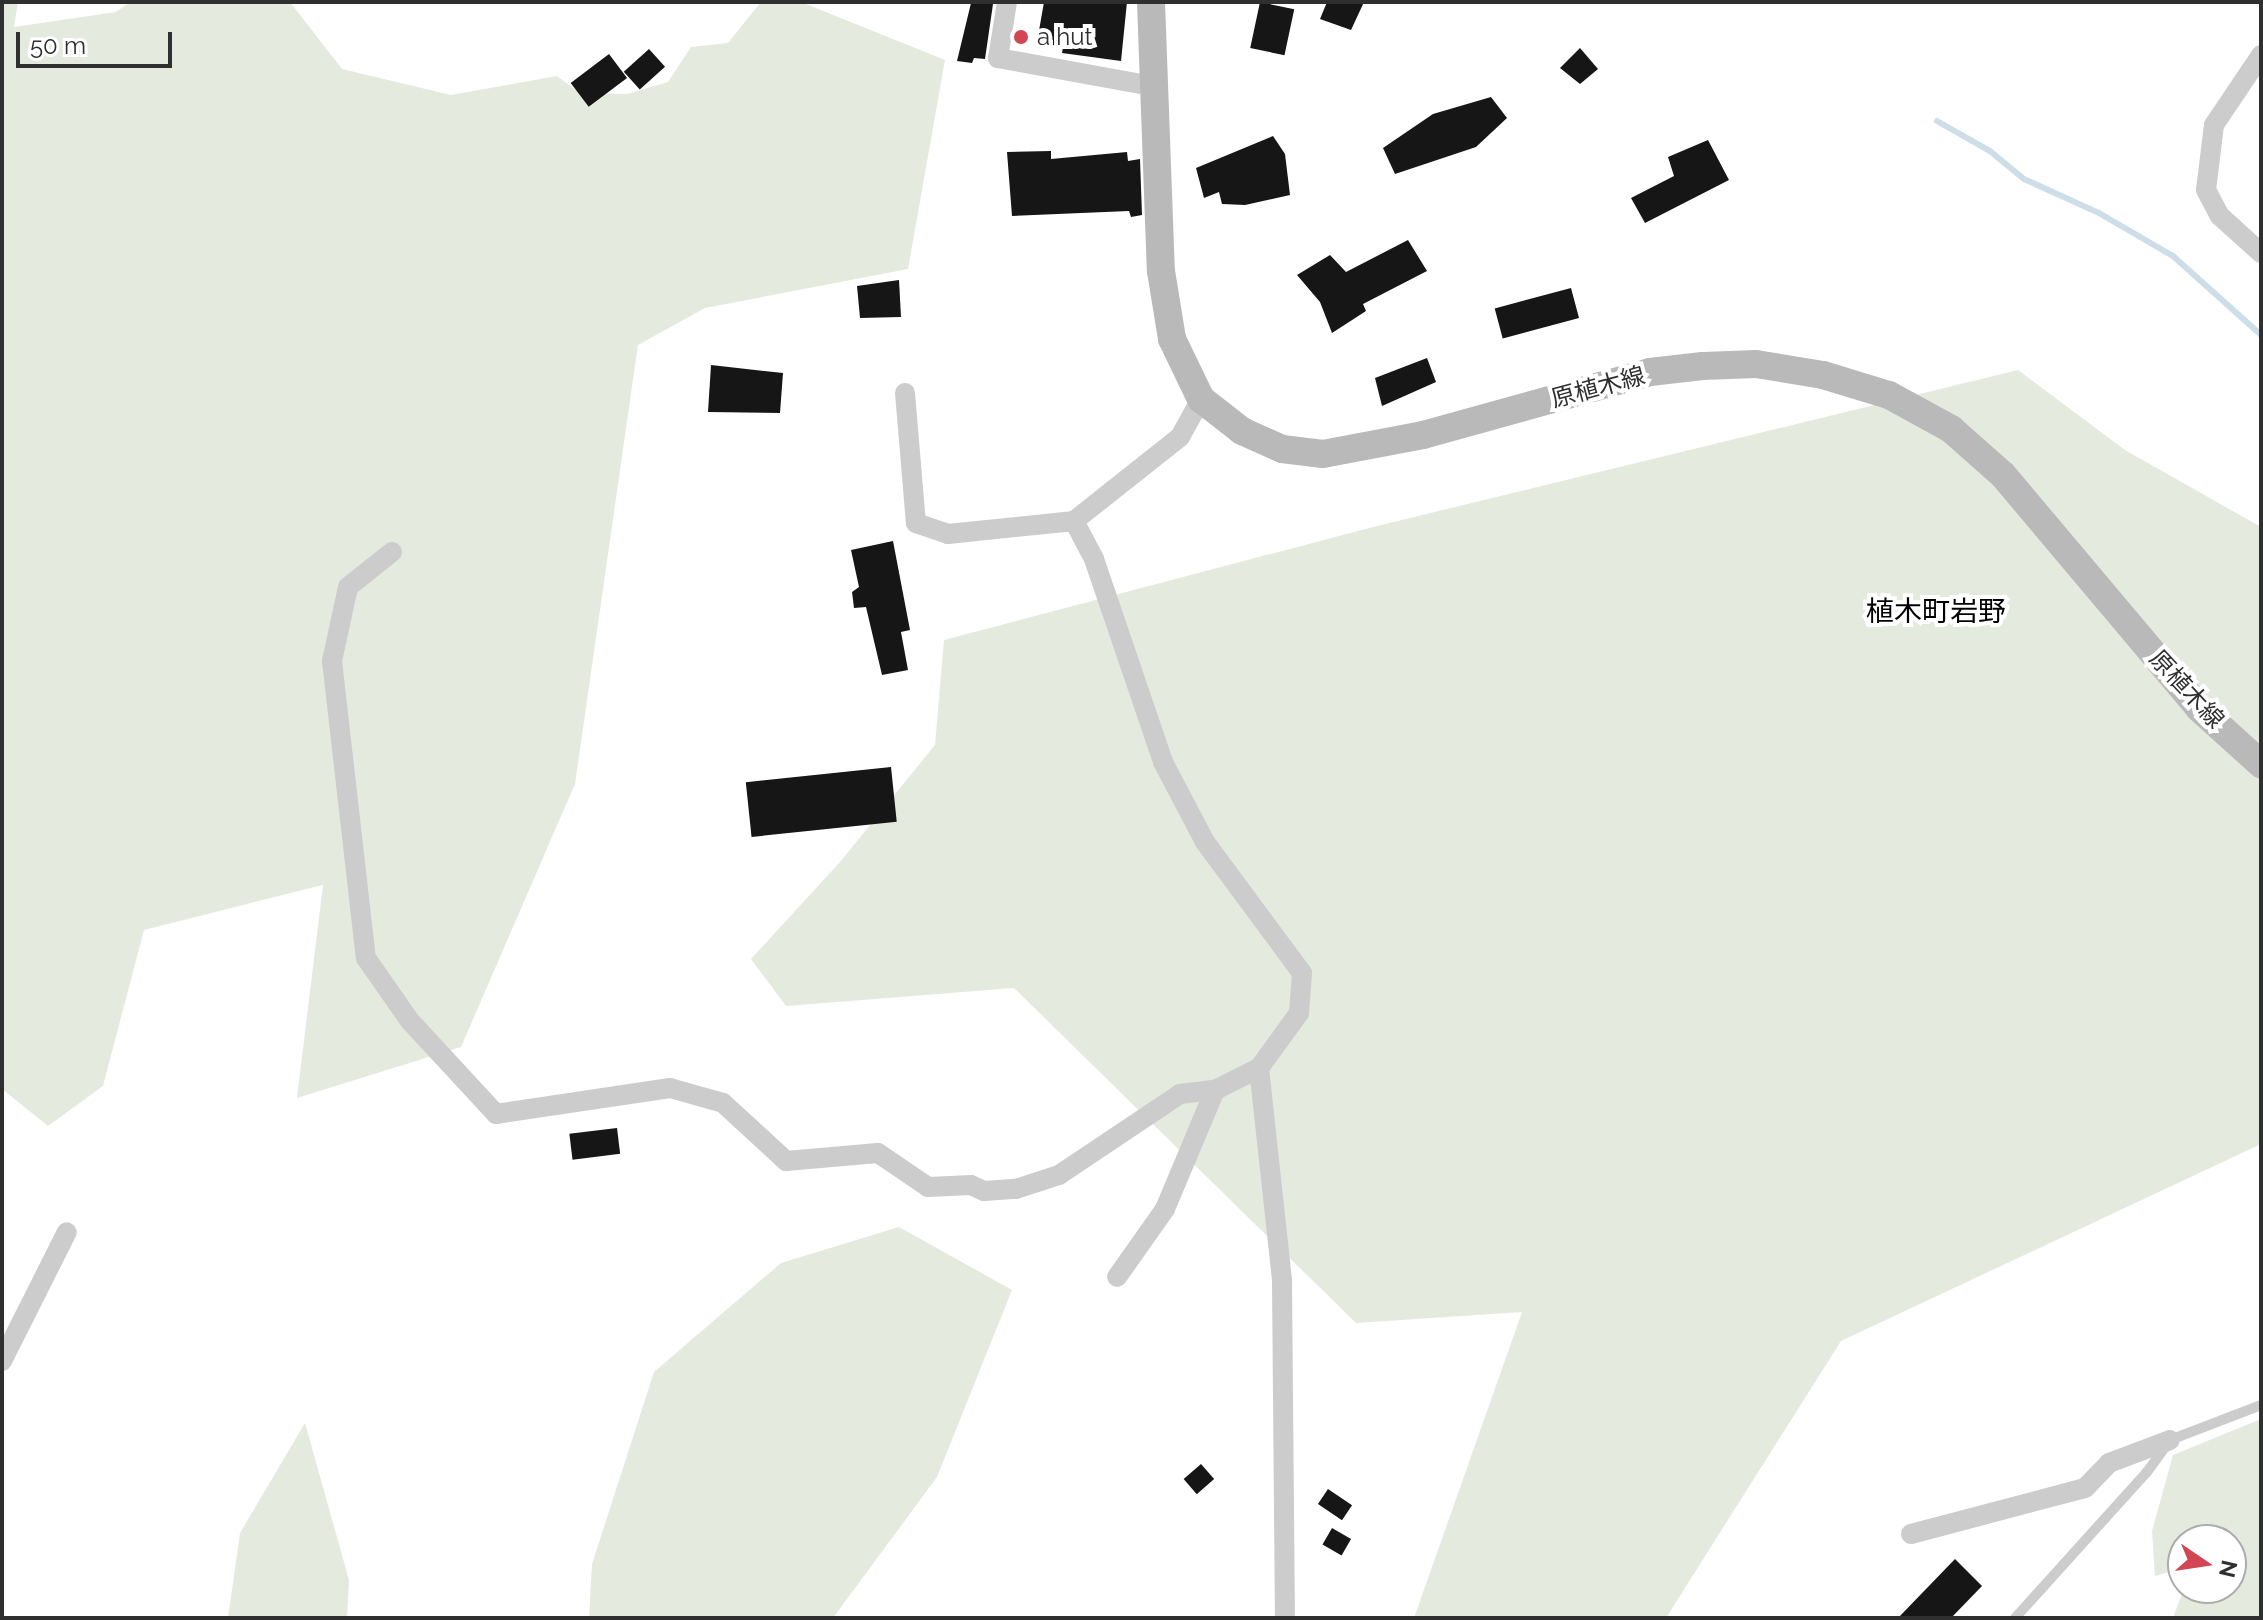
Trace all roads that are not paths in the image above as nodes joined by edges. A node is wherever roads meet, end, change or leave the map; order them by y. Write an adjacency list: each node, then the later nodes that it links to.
1 (1007, 2): 4 (street)
2 (1151, 2): 4 (main road, 原植木線)
3 (2261, 55): 5 (street)
4 (1152, 86): 7 (main road, 原植木線)
5 (2261, 253)
6 (905, 393): 8 (street)
7 (1201, 399): 8 (street); 10 (main road, 原植木線)
8 (1074, 521): 11 (street)
9 (392, 552): 12 (street)
10 (2261, 764)
11 (1259, 1068): 12 (street); 19 (street)
12 (1215, 1090): 14 (street)
13 (67, 1232): 15 (street)
14 (1117, 1277)
15 (2, 1361)
16 (2261, 1405): 17 (lane)
17 (2170, 1440): 18 (street); 20 (lane)
18 (1911, 1534)
19 (1285, 1618)
20 (2015, 1618)

